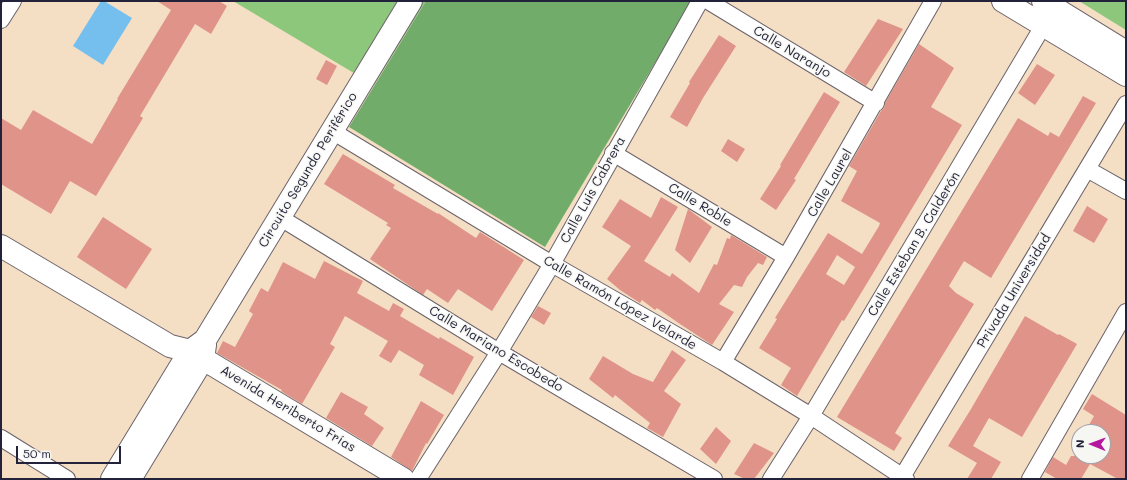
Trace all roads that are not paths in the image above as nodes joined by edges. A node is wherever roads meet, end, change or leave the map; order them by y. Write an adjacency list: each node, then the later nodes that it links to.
1 (13, 1): 8 (street)
2 (411, 1): 13 (street, Circuito Segundo Periférico)
3 (700, 1): 14 (street, Calle Luis Cabrera)
4 (708, 1): 11 (street, Calle Naranjo)
5 (933, 1): 11 (street, Calle Laurel)
6 (1002, 1): 7 (street)
7 (1047, 11): 9 (street); 10 (street); 25 (street, Calle Esteban B. Calderón)
8 (1, 20)
9 (1126, 52)
10 (1126, 74)
11 (876, 103): 19 (street, Calle Laurel)
12 (1126, 104): 15 (street, Privada Universidad)
13 (332, 131): 17 (street, Circuito Segundo Periférico); 20 (street, Calle Ramón López Velarde)
14 (613, 153): 19 (street, Calle Roble); 20 (street, Calle Luis Cabrera)
15 (1087, 169): 16 (street); 27 (street, Privada Universidad)
16 (1126, 191)
17 (279, 217): 22 (street, Calle Mariano Escobedo); 23 (street, Circuito Segundo Periférico)
18 (1, 246): 23 (street, Avenida Heriberto Frías)
19 (786, 257): 24 (street, Calle Laurel)
20 (552, 264): 22 (street, Calle Luis Cabrera); 24 (street, Calle Ramón López Velarde)
21 (1126, 312): 36 (street)
22 (499, 352): 33 (street, Calle Luis Cabrera); 34 (street, Calle Mariano Escobedo)
23 (191, 355): 29 (street); 30 (street); 31 (street, Avenida Heriberto Frías); 32 (street, Avenida Heriberto Frías)
24 (724, 362): 25 (street, Calle Ramón López Velarde)
25 (811, 416): 27 (street, Calle Ramón López Velarde); 35 (street, Calle Esteban B. Calderón)
26 (1, 438): 28 (street)
27 (904, 478)
28 (67, 479)
29 (112, 479)
30 (130, 479)
31 (374, 479)
32 (403, 479)
33 (418, 479)
34 (714, 479)
35 (771, 479)
36 (1030, 479)

